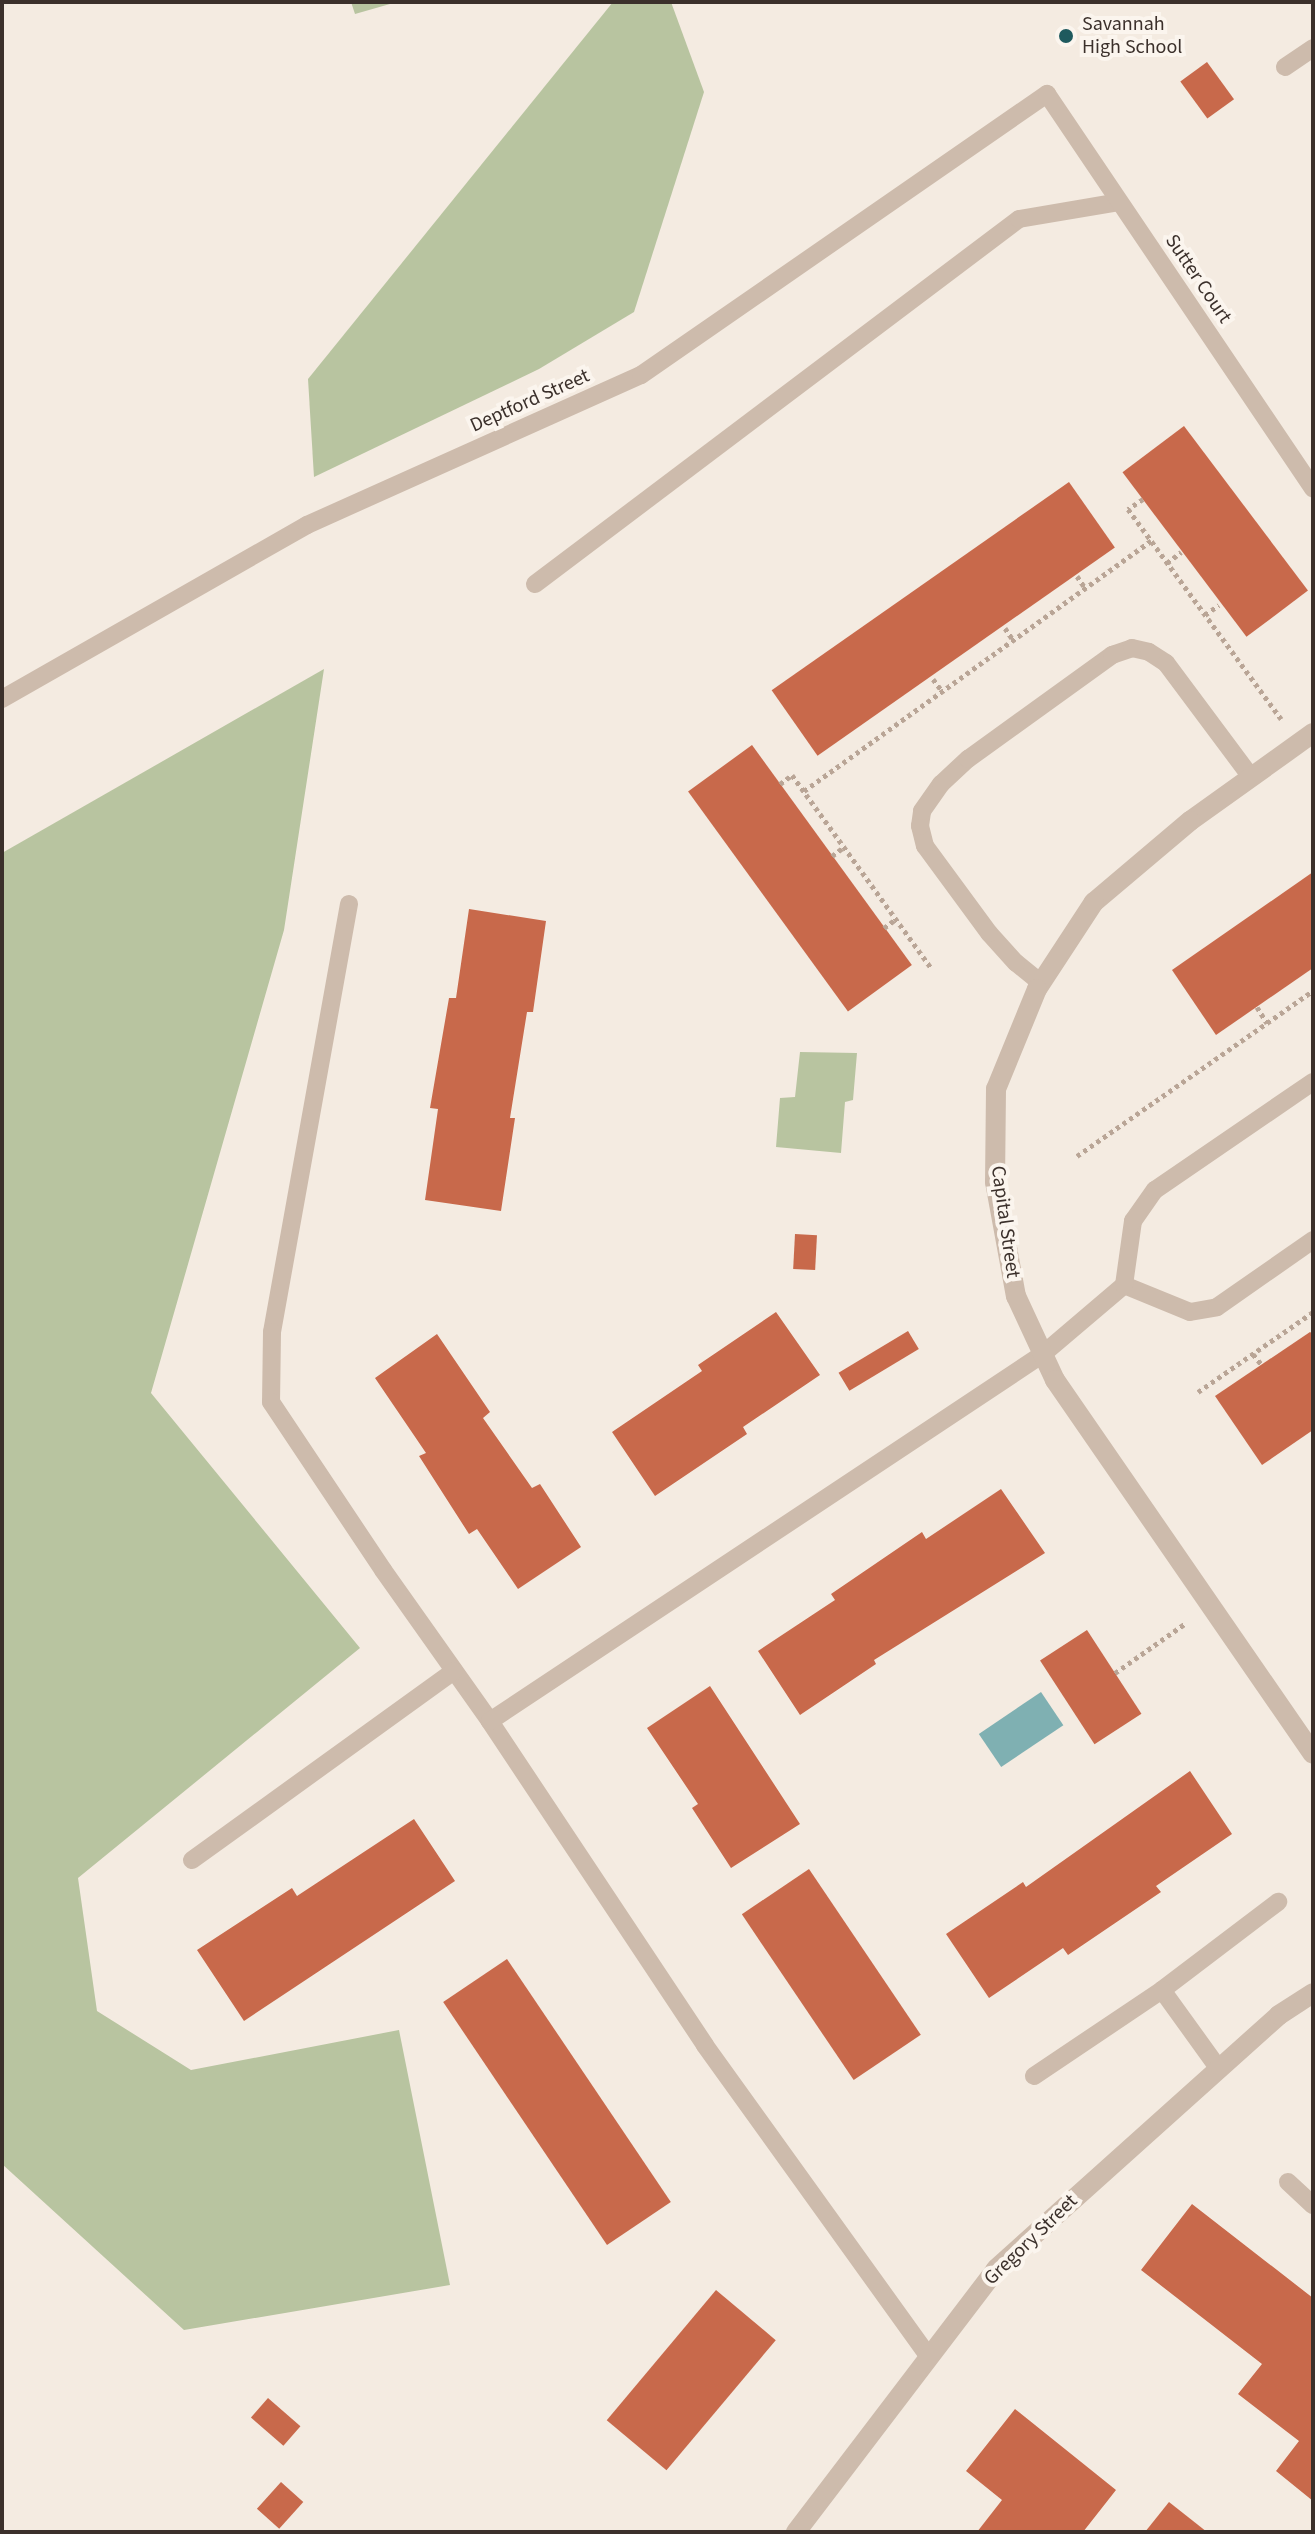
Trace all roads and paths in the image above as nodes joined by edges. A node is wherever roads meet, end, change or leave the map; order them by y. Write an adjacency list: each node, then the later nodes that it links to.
1 (1313, 48): 2 (lane)
2 (1285, 67)
3 (1047, 94): 4 (lane, Sutter Court); 19 (lane, Deptford Street)
4 (1119, 202): 5 (lane, Sutter Court); 11 (lane)
5 (1313, 489)
6 (1143, 499): 7 (path)
7 (1151, 541): 9 (path); 12 (path)
8 (1181, 552): 9 (path)
9 (1167, 563): 14 (path)
10 (1077, 576): 12 (path)
11 (535, 584)
12 (1085, 588): 16 (path)
13 (1219, 605): 14 (path)
14 (1205, 615): 20 (path)
15 (1005, 628): 16 (path)
16 (1013, 640): 18 (path)
17 (933, 679): 18 (path)
18 (942, 691): 24 (path)
19 (2, 699)
20 (1282, 720)
21 (1313, 733): 22 (street, Capital Street)
22 (1251, 777): 31 (street, Capital Street); 31 (lane)
23 (780, 784): 24 (path)
24 (804, 791): 25 (path)
25 (844, 847): 26 (path); 28 (path)
26 (832, 856)
27 (349, 904): 45 (lane)
28 (896, 919): 29 (path); 30 (path)
29 (884, 928)
30 (932, 969)
31 (1041, 983): 40 (street, Capital Street)
32 (1313, 991): 34 (path)
33 (1257, 1007): 34 (path)
34 (1267, 1023): 36 (path)
35 (1313, 1082): 38 (lane)
36 (1077, 1156)
37 (1313, 1240): 38 (lane)
38 (1124, 1285): 40 (lane)
39 (1313, 1312): 41 (path)
40 (1043, 1354): 44 (street, Capital Street); 47 (lane)
41 (1253, 1354): 42 (path); 43 (path)
42 (1261, 1364)
43 (1198, 1392)
44 (1209, 1607): 46 (path); 48 (street, Capital Street)
45 (454, 1671): 47 (lane); 49 (lane)
46 (1115, 1673)
47 (490, 1721): 57 (lane)
48 (1313, 1754)
49 (192, 1860)
50 (1278, 1902): 51 (lane)
51 (1162, 1990): 53 (lane); 54 (lane)
52 (1313, 1993): 53 (street, Gregory Street)
53 (1219, 2069): 57 (street, Gregory Street)
54 (1034, 2076)
55 (1288, 2182): 56 (lane)
56 (1313, 2205)
57 (929, 2357): 58 (street, Gregory Street)
58 (796, 2532)

